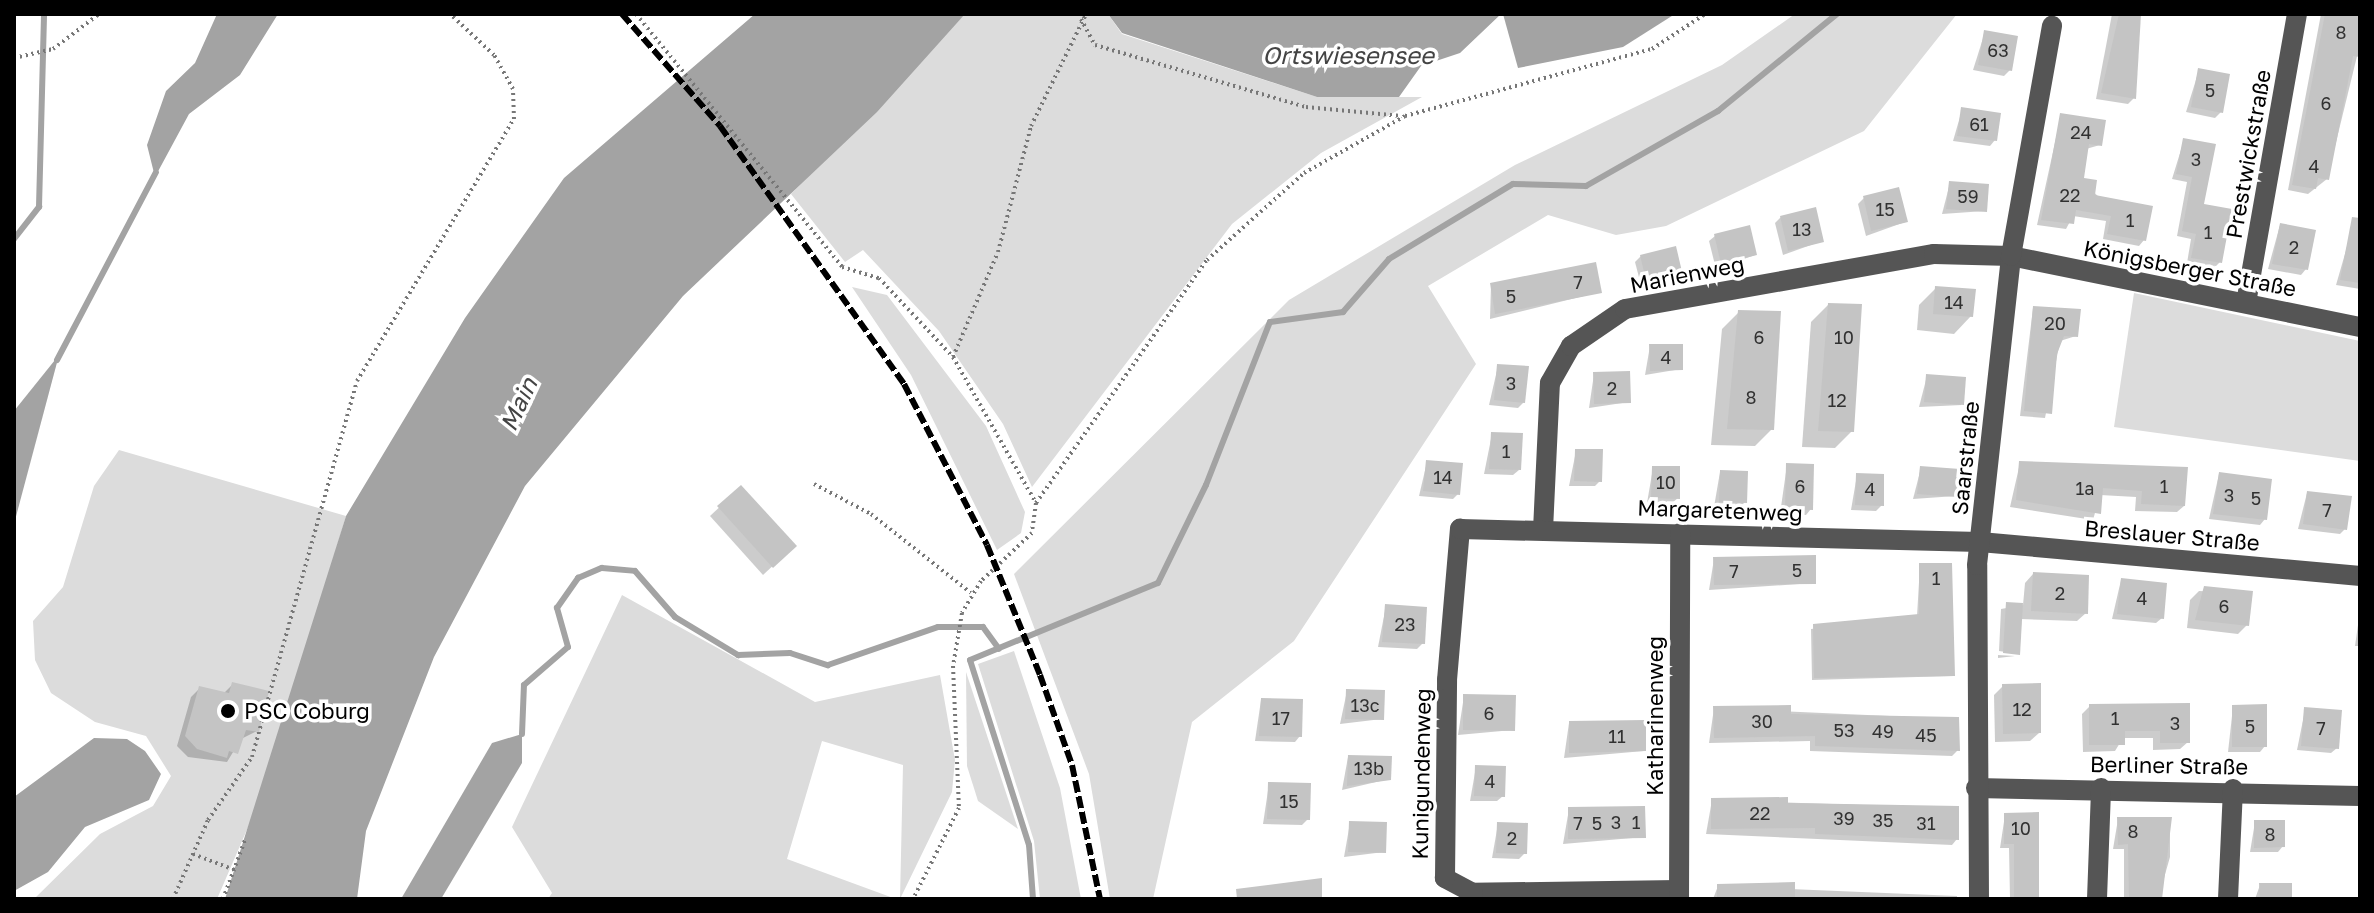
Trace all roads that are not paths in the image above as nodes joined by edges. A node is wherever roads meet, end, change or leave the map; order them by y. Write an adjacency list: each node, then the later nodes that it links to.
1 (2297, 14): 4 (street, Prestwickstraße)
2 (2052, 26): 3 (street, Saarstraße)
3 (2011, 256): 4 (street, Königsberger Straße); 7 (street, Marienweg); 9 (street, Saarstraße)
4 (2246, 303): 5 (street, Königsberger Straße)
5 (2360, 327)
6 (1460, 529): 7 (street, Margaretenweg); 15 (street, Kunigundenweg)
7 (1543, 530): 8 (street, Margaretenweg)
8 (1680, 533): 9 (street, Margaretenweg); 15 (street, Katharinenweg)
9 (1980, 542): 10 (street, Breslauer Straße); 11 (street, Saarstraße)
10 (2360, 576)
11 (1976, 788): 12 (street, Berliner Straße); 16 (street, Saarstraße)
12 (2101, 788): 13 (street, Berliner Straße); 17 (street)
13 (2233, 789): 14 (street, Berliner Straße); 18 (street)
14 (2360, 796)
15 (1678, 895)
16 (1979, 899)
17 (2097, 899)
18 (2228, 899)

